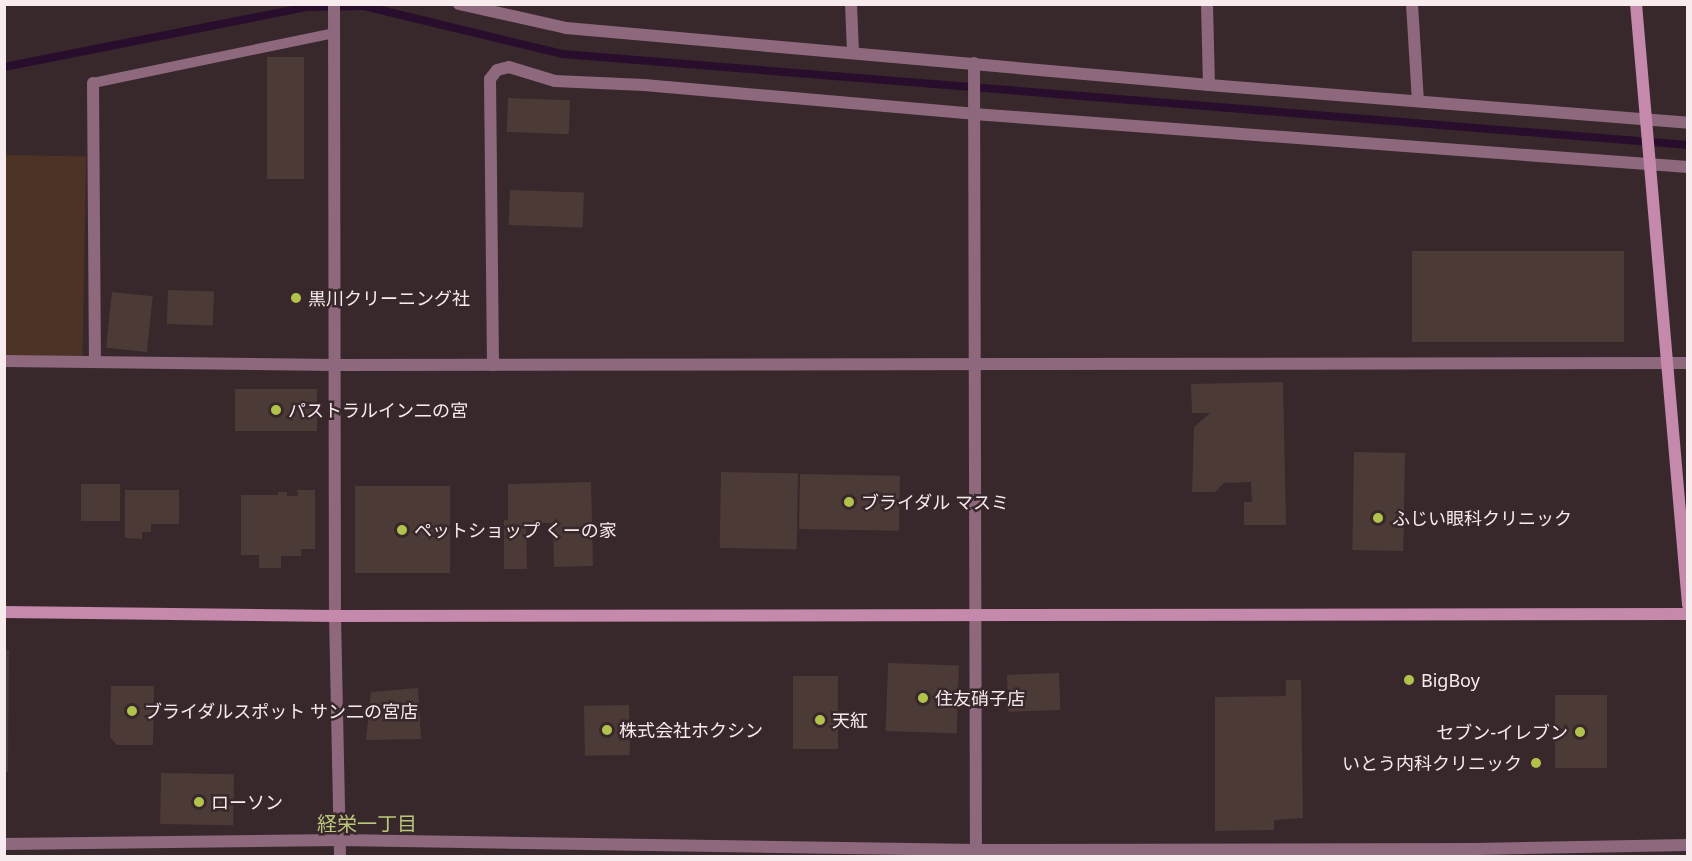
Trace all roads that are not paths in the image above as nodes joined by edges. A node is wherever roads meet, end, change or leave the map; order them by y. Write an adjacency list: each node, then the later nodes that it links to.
1 (334, 4): 7 (street)
2 (459, 4): 8 (street)
3 (851, 4): 8 (street)
4 (1207, 4): 11 (street)
5 (1412, 4): 12 (street)
6 (1636, 4): 14 (street)
7 (334, 33): 10 (lane); 23 (street)
8 (853, 52): 9 (street)
9 (974, 63): 11 (street); 13 (street)
10 (93, 83): 19 (street)
11 (1209, 85): 12 (street)
12 (1418, 102): 14 (street)
13 (974, 114): 16 (street); 22 (street); 24 (street)
14 (1646, 119): 15 (street); 16 (street)
15 (1688, 123)
16 (1650, 167): 17 (street); 20 (street)
17 (1688, 167)
18 (4, 361): 19 (street)
19 (95, 362): 23 (street)
20 (1668, 363): 21 (street); 22 (street); 25 (street)
21 (1688, 363)
22 (974, 364): 24 (street); 29 (street)
23 (334, 365): 24 (street); 28 (street)
24 (493, 365)
25 (1688, 605)
26 (4, 612): 28 (street)
27 (1688, 614): 29 (street)
28 (335, 616): 29 (street); 30 (street)
29 (975, 616): 34 (street)
30 (340, 840): 31 (street); 34 (street); 35 (street)
31 (4, 843)
32 (1688, 845): 33 (street)
33 (1498, 852): 34 (street)
34 (976, 853)
35 (340, 856)

